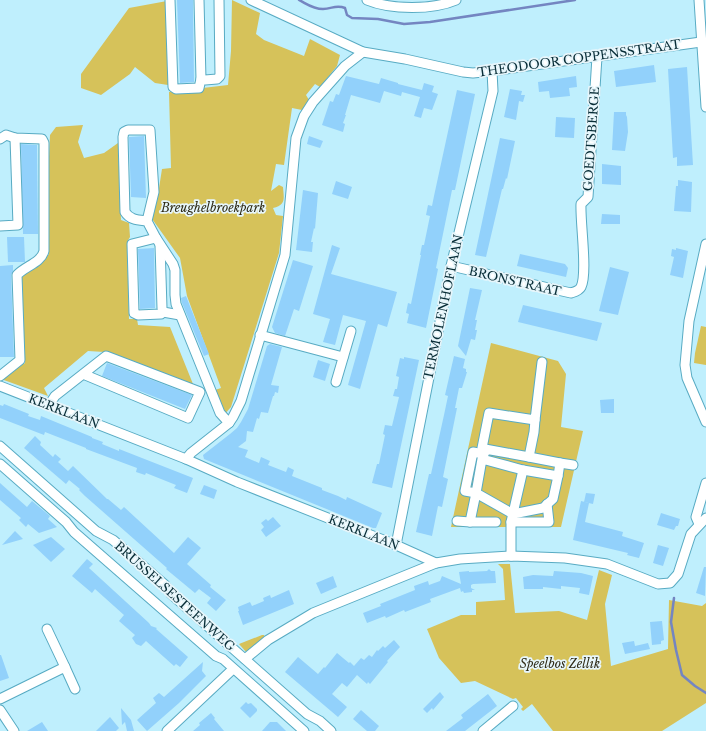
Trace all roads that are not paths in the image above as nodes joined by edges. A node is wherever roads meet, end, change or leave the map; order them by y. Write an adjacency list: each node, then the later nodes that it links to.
1 (170, 0): 12 (street)
2 (198, 0): 12 (street)
3 (219, 0): 12 (street)
4 (251, 0): 9 (street, THEODOOR COPPENSSTRAAT)
5 (367, 0): 6 (street)
6 (456, 0)
7 (699, 0): 8 (street)
8 (701, 42): 10 (street, THEODOOR COPPENSSTRAAT); 13 (street)
9 (363, 52): 11 (street, THEODOOR COPPENSSTRAAT); 25 (street)
10 (597, 56): 11 (street, THEODOOR COPPENSSTRAAT); 21 (street, GOEDTSBERGE)
11 (492, 71): 20 (street, TERMOLENHOFLAAN)
12 (201, 79)
13 (706, 107)
14 (15, 138): 15 (street); 17 (street); 29 (street)
15 (0, 140)
16 (147, 221): 16 (street); 18 (street)
17 (0, 226)
18 (158, 241): 22 (street); 22 (street); 23 (street)
19 (706, 244): 34 (street)
20 (450, 266): 21 (street, BRONSTRAAT); 53 (street, TERMOLENHOFLAAN)
21 (579, 290)
22 (163, 312): 23 (street)
23 (180, 315): 35 (street)
24 (351, 331): 26 (street)
25 (260, 335): 26 (street); 35 (street)
26 (343, 357): 30 (street)
27 (542, 362): 33 (street)
28 (83, 374): 28 (street); 32 (street)
29 (0, 376)
30 (336, 382)
31 (0, 386): 32 (street, KERKLAAN)
32 (49, 405): 39 (street, KERKLAAN)
33 (535, 420): 37 (street); 38 (street)
34 (706, 422)
35 (229, 423): 39 (street)
36 (0, 446): 57 (street, BRUSSELSESTEENWEG)
37 (484, 454): 38 (street); 43 (street); 46 (street)
38 (529, 457): 40 (street)
39 (186, 459): 53 (street, KERKLAAN)
40 (560, 463): 42 (street); 44 (street)
41 (0, 464): 59 (street, BRUSSELSESTEENWEG)
42 (573, 465)
43 (523, 470): 44 (street); 49 (street)
44 (558, 476): 47 (street)
45 (706, 483): 50 (street)
46 (476, 493): 49 (street); 51 (street)
47 (548, 504): 49 (street); 49 (street)
48 (457, 521): 51 (street)
49 (512, 521): 54 (street)
50 (702, 521): 54 (street)
51 (470, 522): 52 (street)
52 (496, 522)
53 (396, 544): 55 (street, KERKLAAN)
54 (511, 556): 55 (street)
55 (436, 563): 57 (street)
56 (47, 629): 58 (street)
57 (245, 659): 67 (street, BRUSSELSESTEENWEG)
58 (65, 667): 60 (street); 61 (street)
59 (234, 669): 65 (street); 66 (street, BRUSSELSESTEENWEG)
60 (75, 689)
61 (0, 699)
62 (513, 706): 68 (street)
63 (0, 710): 64 (street)
64 (14, 731)
65 (167, 731)
66 (304, 731)
67 (331, 731)
68 (483, 731)

